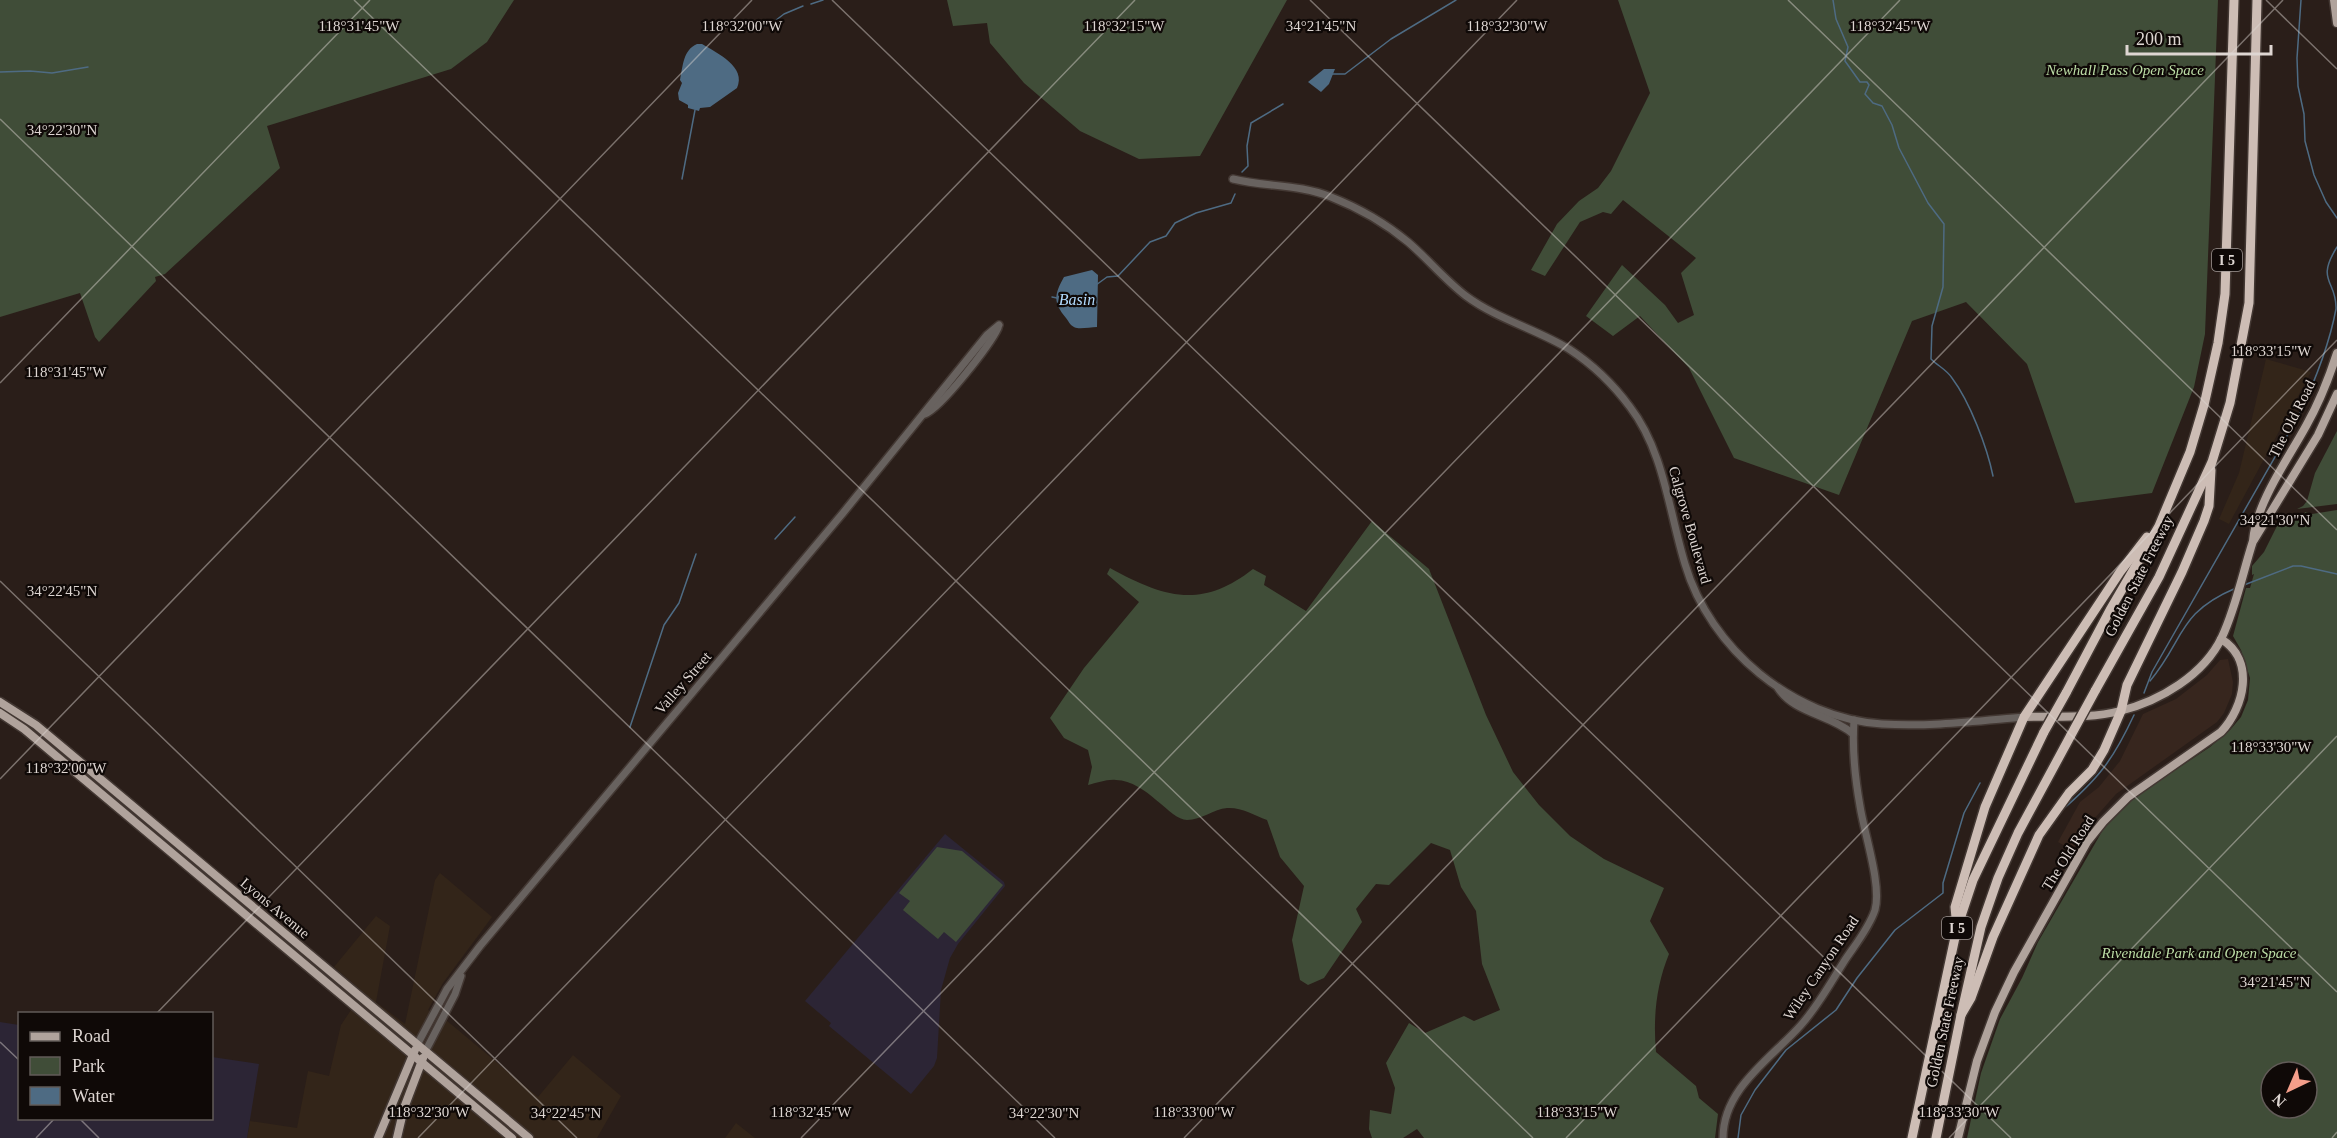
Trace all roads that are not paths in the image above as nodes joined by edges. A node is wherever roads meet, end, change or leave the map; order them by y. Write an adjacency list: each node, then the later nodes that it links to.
1 (2235, 0): 10 (highway, Golden State Freeway / I 5)
2 (2257, 0): 9 (highway, Golden State Freeway / I 5)
3 (2334, 0): 4 (main road)
4 (2337, 23)
5 (1233, 179): 13 (street, Calgrove Boulevard)
6 (2337, 353): 11 (main road, The Old Road)
7 (2337, 394): 11 (main road, The Old Road)
8 (925, 414): 8 (street, Valley Street); 21 (street, Valley Street)
9 (2212, 462): 15 (highway); 22 (highway, Golden State Freeway / I 5, bridge)
10 (2166, 511): 17 (highway); 20 (highway, Golden State Freeway / I 5, bridge)
11 (2253, 541): 12 (main road)
12 (2221, 639): 15 (main road, Calgrove Boulevard); 34 (main road, The Old Road)
13 (1776, 686): 18 (street, Calgrove Boulevard); 19 (street)
14 (0, 702): 23 (main road, Lyons Avenue)
15 (2121, 711): 17 (main road, Calgrove Boulevard); 22 (highway)
16 (0, 713): 25 (main road, Lyons Avenue)
17 (2024, 717): 18 (street, Calgrove Boulevard); 20 (highway)
18 (1854, 720): 19 (street, Wiley Canyon Road)
19 (1853, 734): 31 (street, Wiley Canyon Road)
20 (1957, 928): 32 (highway, Golden State Freeway / I 5)
21 (463, 970): 23 (street, Valley Street); 24 (street, Valley Street)
22 (1961, 1015): 33 (highway, Golden State Freeway / I 5)
23 (417, 1045): 24 (main road, Lyons Avenue); 25 (main road)
24 (425, 1052): 26 (main road); 30 (main road, Lyons Avenue)
25 (413, 1055): 26 (main road, Lyons Avenue); 27 (main road)
26 (421, 1062): 28 (main road); 29 (main road, Lyons Avenue)
27 (378, 1138)
28 (398, 1138)
29 (512, 1138)
30 (529, 1138)
31 (1723, 1138)
32 (1912, 1138)
33 (1936, 1138)
34 (1958, 1138)

